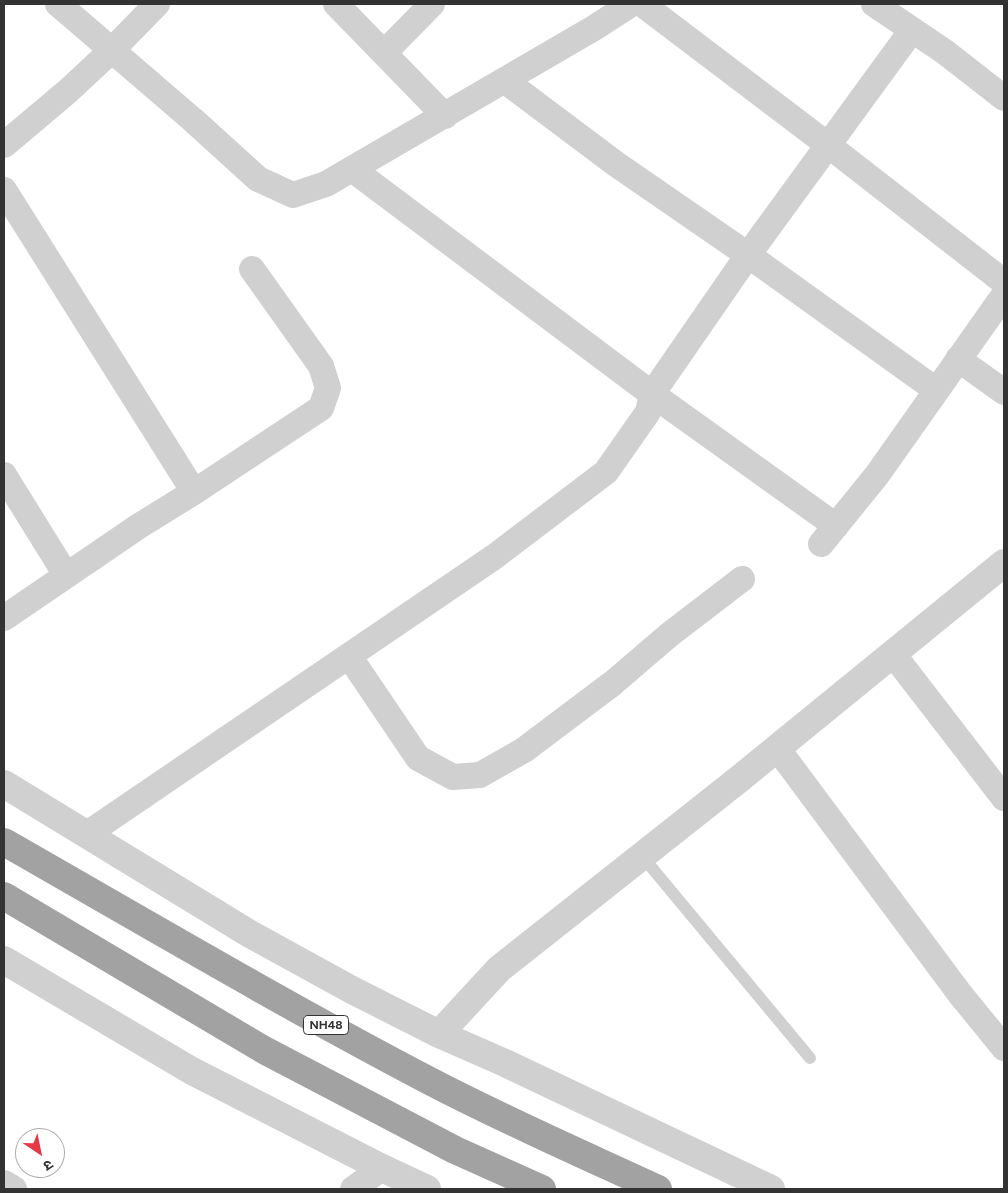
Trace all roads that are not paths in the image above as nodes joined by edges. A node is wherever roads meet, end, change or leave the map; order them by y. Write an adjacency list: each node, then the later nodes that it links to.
1 (58, 4): 9 (street)
2 (157, 4): 9 (street)
3 (336, 4): 10 (street)
4 (432, 4): 10 (street)
5 (631, 4): 11 (street)
6 (642, 4): 15 (street)
7 (874, 4): 8 (street)
8 (912, 30): 12 (street); 15 (street)
9 (112, 50): 14 (street); 16 (street)
10 (384, 53): 13 (street)
11 (504, 80): 13 (street); 18 (street)
12 (1004, 98)
13 (445, 116): 16 (street)
14 (4, 145)
15 (828, 145): 18 (street); 20 (street)
16 (352, 169): 25 (street)
17 (4, 190): 27 (street)
18 (748, 255): 23 (street); 25 (street)
19 (252, 269): 27 (street)
20 (1004, 282)
21 (1004, 295): 22 (street)
22 (958, 359): 23 (street); 24 (street)
23 (936, 390): 25 (street)
24 (1004, 392)
25 (652, 394): 33 (street)
26 (4, 475): 29 (street)
27 (194, 492): 29 (street)
28 (1004, 563): 32 (street)
29 (66, 575): 31 (street)
30 (742, 579): 33 (street)
31 (4, 618)
32 (893, 654): 34 (street); 36 (street)
33 (349, 656): 37 (street)
34 (777, 748): 39 (street); 43 (street)
35 (4, 784): 37 (street)
36 (1004, 798)
37 (87, 834): 42 (street)
38 (4, 842): 51 (highway, NH48)
39 (642, 856): 42 (street); 44 (lane)
40 (4, 896): 50 (highway)
41 (4, 960): 45 (street)
42 (439, 1034): 52 (street)
43 (1004, 1048)
44 (810, 1058)
45 (382, 1168): 48 (street); 49 (street)
46 (4, 1183): 47 (street)
47 (14, 1189)
48 (354, 1189)
49 (427, 1189)
50 (542, 1189)
51 (658, 1189)
52 (771, 1189)

